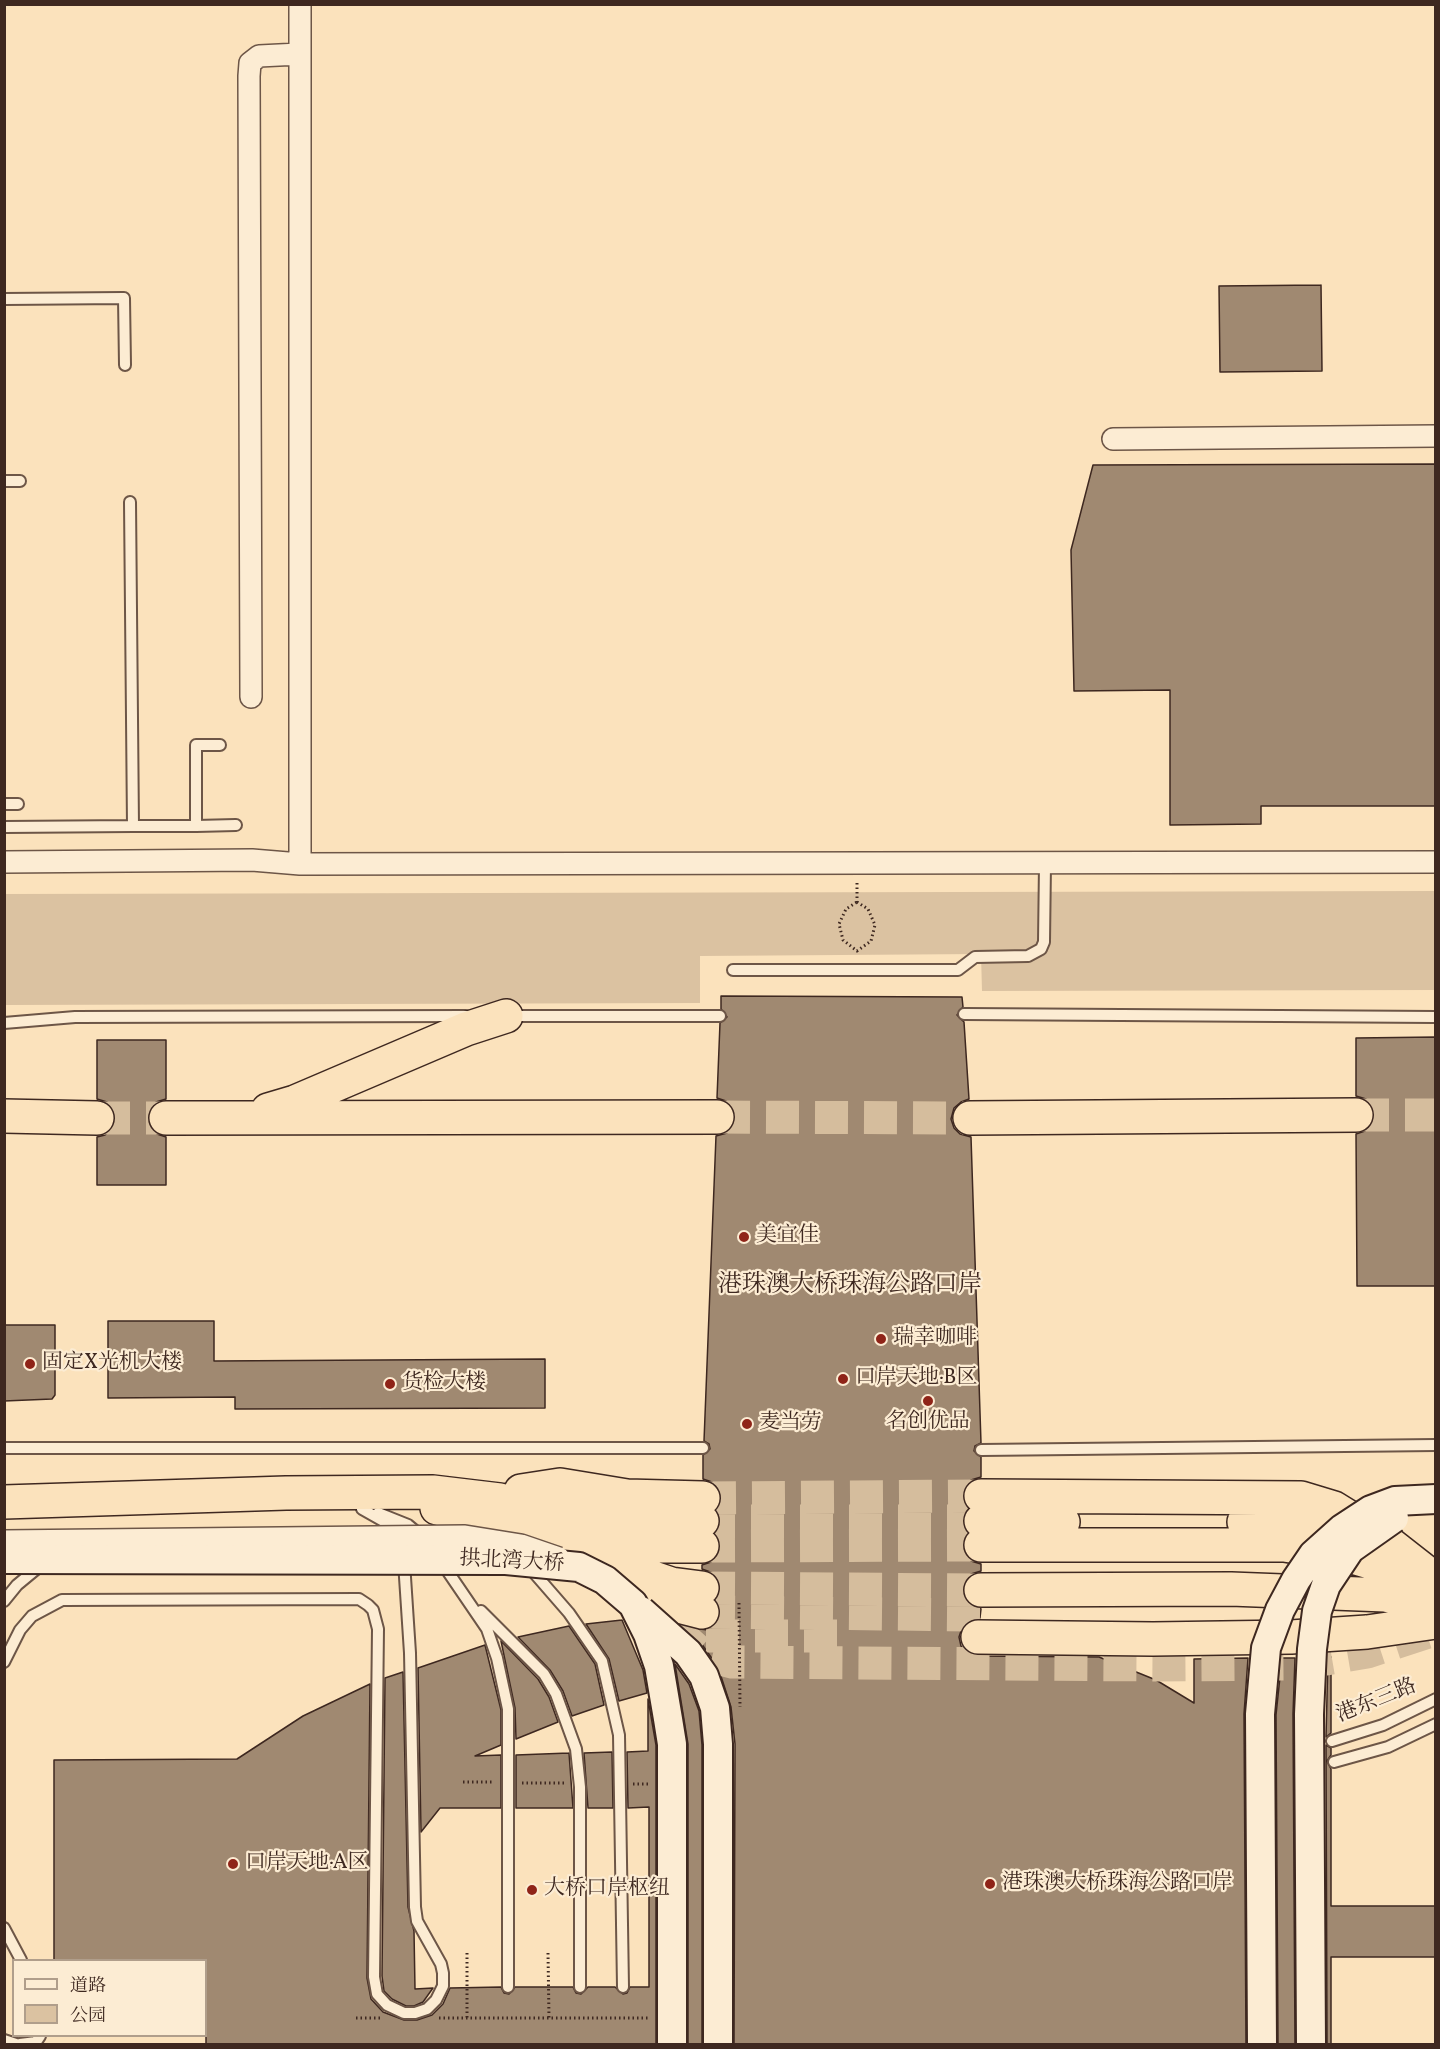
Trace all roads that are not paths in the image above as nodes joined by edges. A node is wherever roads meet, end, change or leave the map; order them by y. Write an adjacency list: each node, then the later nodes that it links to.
1 (300, 4): 2 (street)
2 (299, 54): 10 (street); 20 (street)
3 (4, 299): 4 (lane)
4 (125, 365)
5 (1436, 436): 6 (street)
6 (1113, 439)
7 (4, 481): 8 (lane)
8 (20, 481)
9 (130, 502): 15 (lane)
10 (251, 697)
11 (220, 745): 16 (lane)
12 (4, 804): 13 (lane)
13 (18, 804)
14 (236, 825): 16 (lane)
15 (133, 826): 16 (lane); 17 (lane)
16 (196, 826)
17 (4, 827)
18 (4, 862): 20 (street)
19 (1436, 862): 21 (street)
20 (300, 864): 21 (street)
21 (1045, 864): 22 (lane)
22 (733, 970)
23 (964, 1014): 26 (lane)
24 (506, 1016): 25 (lane); 27 (lane); 33 (highway)
25 (720, 1016)
26 (1436, 1017)
27 (4, 1023)
28 (1356, 1115): 34 (highway)
29 (4, 1116): 31 (highway)
30 (717, 1117): 33 (highway)
31 (97, 1118)
32 (165, 1118): 33 (highway)
33 (232, 1118)
34 (970, 1118)
35 (1436, 1445): 38 (lane)
36 (4, 1448): 37 (lane)
37 (703, 1448)
38 (981, 1450)
39 (286, 1493): 40 (highway); 42 (highway); 43 (lane)
40 (430, 1499): 40 (highway); 44 (highway); 49 (highway)
41 (1436, 1501): 68 (main road, bridge); 69 (main road, bridge)
42 (4, 1502)
43 (351, 1507): 50 (lane); 53 (lane)
44 (501, 1535): 49 (highway); 62 (lane)
45 (4, 1541): 46 (street, bridge)
46 (108, 1541): 48 (street, bridge); 52 (lane)
47 (4, 1559): 48 (main road, 拱北湾大桥, bridge)
48 (579, 1566): 49 (main road, 拱北湾大桥, bridge)
49 (620, 1596): 66 (main road, 拱北湾大桥, bridge); 67 (main road, bridge)
50 (468, 1598): 60 (lane); 61 (lane)
51 (1433, 1600): 51 (highway); 51 (highway)
52 (4, 1601)
53 (4, 1662)
54 (1436, 1699): 56 (lane, 港东三路)
55 (1436, 1724): 57 (lane)
56 (1332, 1741)
57 (1334, 1762)
58 (4, 1928): 59 (lane)
59 (20, 1959)
60 (508, 1987)
61 (580, 1987)
62 (622, 1987)
63 (39, 2037): 65 (lane)
64 (4, 2040): 65 (lane)
65 (18, 2044)
66 (672, 2044)
67 (718, 2044)
68 (1262, 2044)
69 (1311, 2044)

